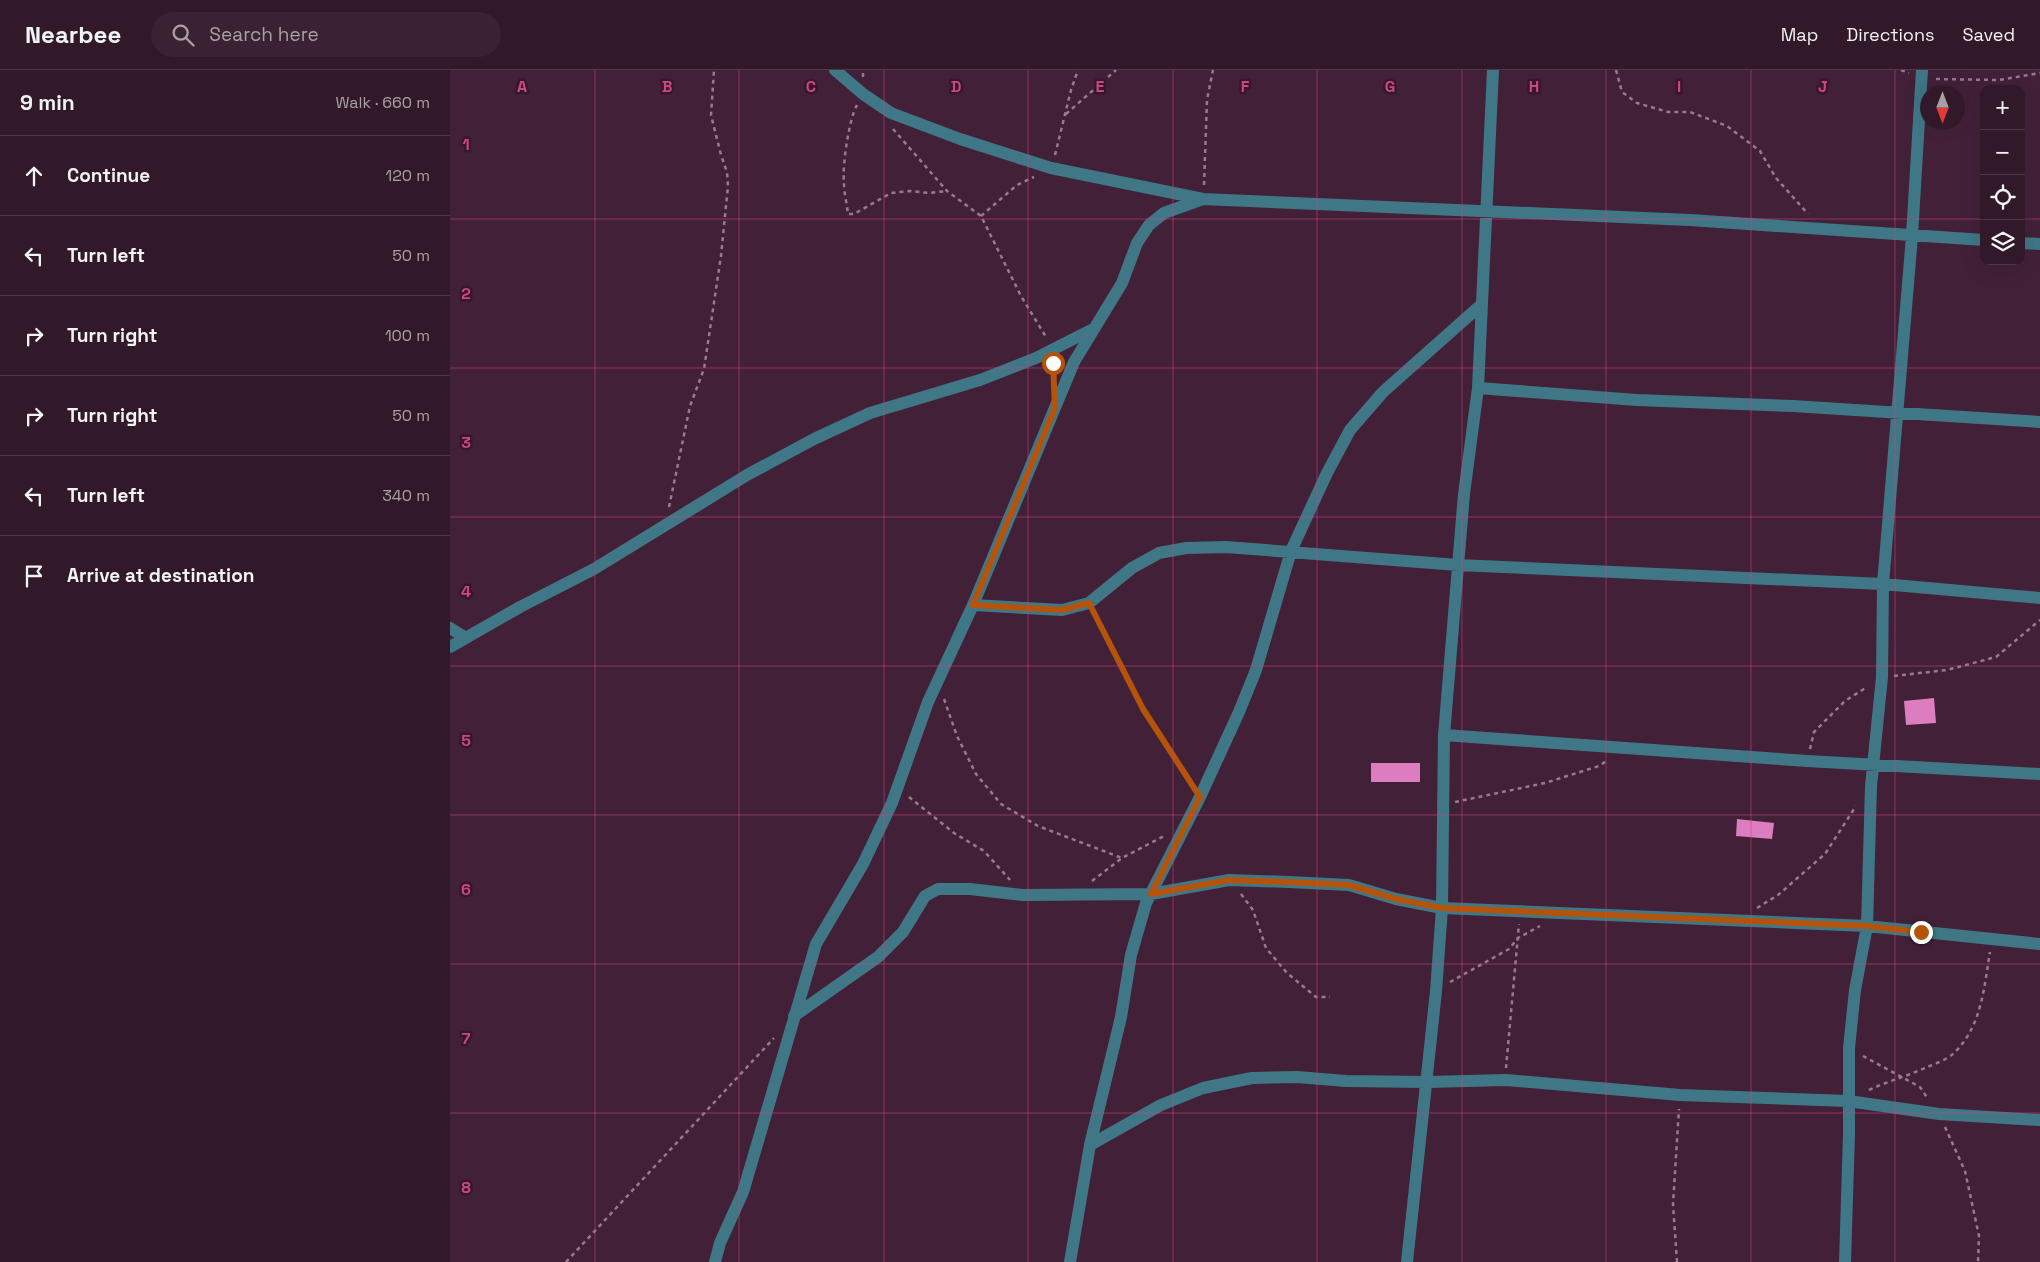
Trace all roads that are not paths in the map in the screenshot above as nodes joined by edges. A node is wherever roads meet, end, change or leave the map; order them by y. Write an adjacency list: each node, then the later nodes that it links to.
1 (835, 70): 4 (street)
2 (1493, 70): 5 (street)
3 (1922, 74): 6 (street)
4 (1203, 199): 5 (street); 11 (street)
5 (1487, 212): 6 (street); 10 (street)
6 (1912, 236): 7 (street); 13 (street)
7 (1980, 240)
8 (2025, 243): 9 (street)
9 (2040, 244)
10 (1482, 304): 12 (street); 15 (street)
11 (1096, 327): 19 (street); 21 (street)
12 (1478, 388): 13 (street); 16 (street)
13 (1898, 412): 14 (street); 17 (street)
14 (2040, 422)
15 (1291, 551): 16 (street); 19 (street); 26 (street)
16 (1458, 565): 17 (street); 23 (street)
17 (1883, 584): 18 (street); 24 (street)
18 (2040, 598)
19 (973, 605): 30 (street)
20 (450, 628): 21 (street)
21 (466, 638): 22 (street)
22 (450, 646)
23 (1444, 735): 24 (street); 27 (street)
24 (1874, 763): 25 (street); 28 (street)
25 (2040, 774)
26 (1151, 894): 27 (street); 30 (street); 34 (street)
27 (1442, 908): 28 (street); 31 (street)
28 (1867, 926): 29 (street); 32 (street)
29 (2040, 944)
30 (794, 1016): 35 (street)
31 (1426, 1082): 32 (street); 34 (street); 37 (street)
32 (1848, 1102): 33 (street); 38 (street)
33 (2040, 1120)
34 (1090, 1145): 36 (street)
35 (715, 1262)
36 (1070, 1262)
37 (1407, 1262)
38 (1845, 1262)

